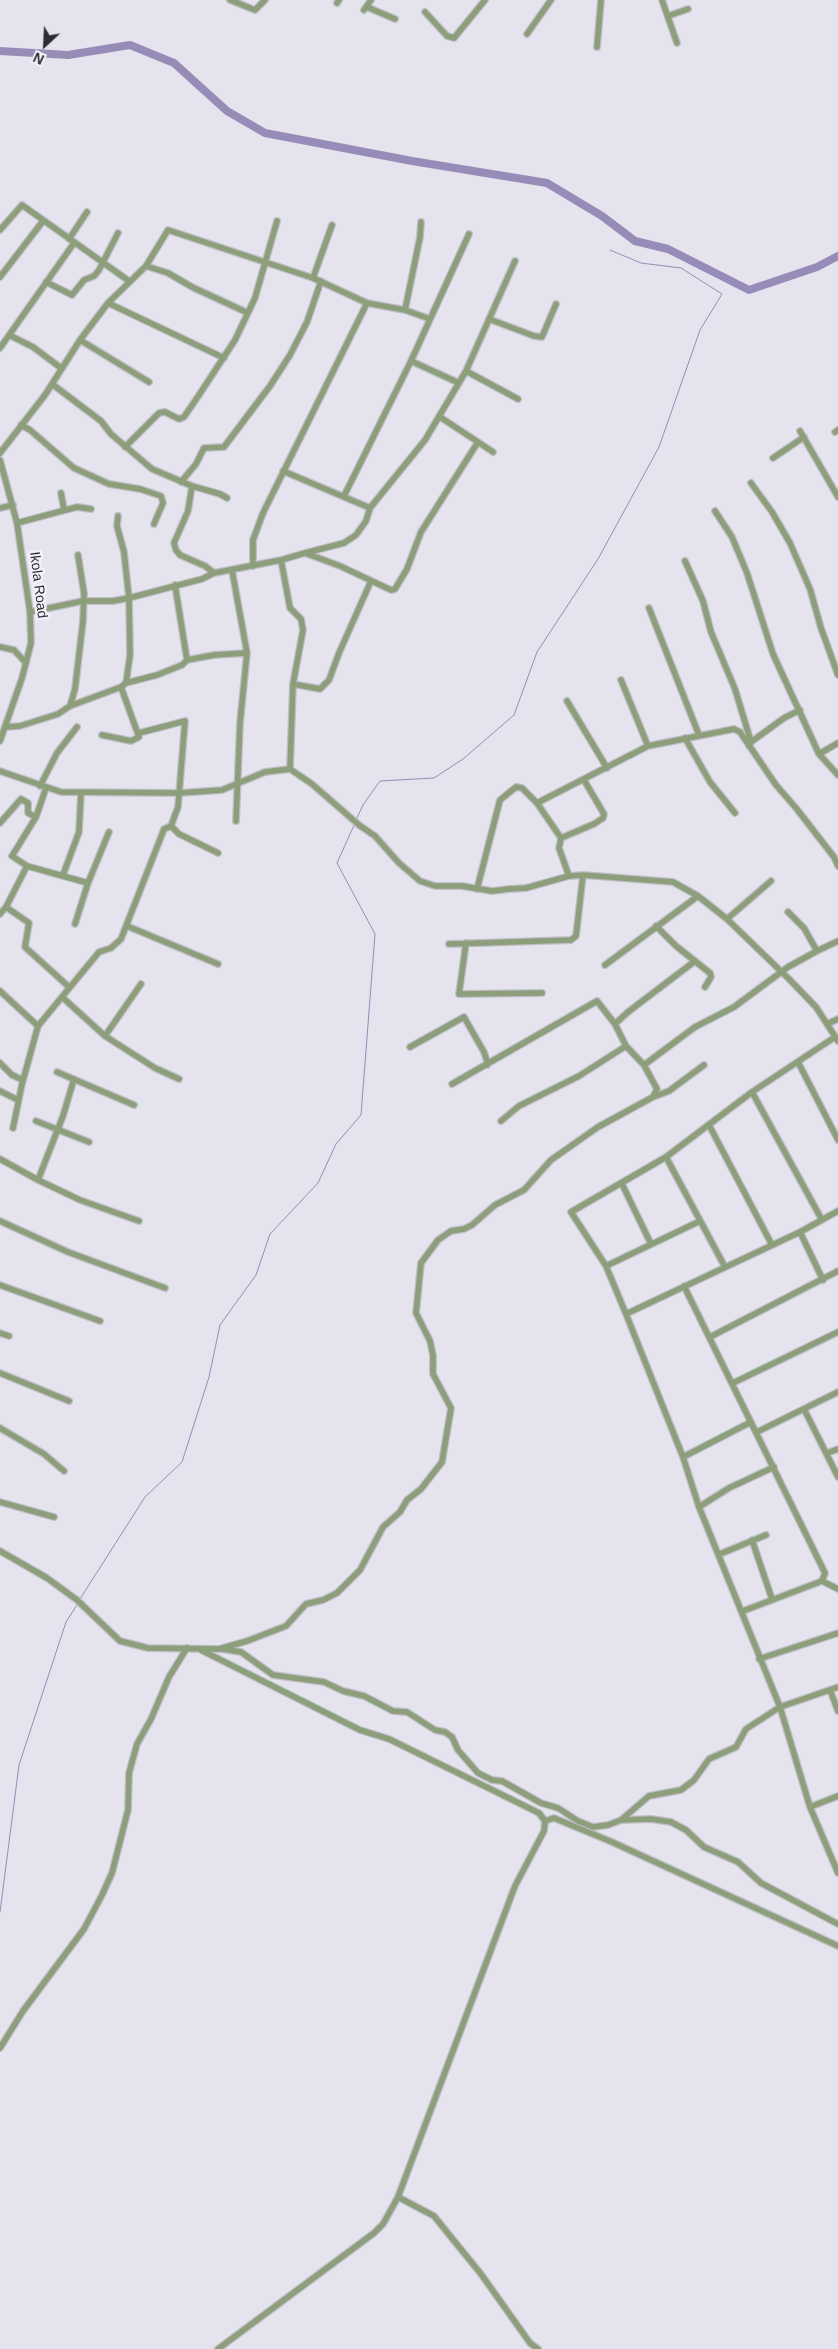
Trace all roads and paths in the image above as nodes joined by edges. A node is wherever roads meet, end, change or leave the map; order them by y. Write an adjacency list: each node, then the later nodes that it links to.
1 (230, 0): 2 (street)
2 (265, 0)
3 (371, 0): 11 (street)
4 (485, 0): 9 (street)
5 (551, 0): 12 (street)
6 (601, 0): 14 (street)
7 (662, 0): 10 (street)
8 (688, 9): 10 (street)
9 (425, 12)
10 (668, 16): 13 (street)
11 (395, 19)
12 (527, 34)
13 (676, 42)
14 (597, 47)
15 (87, 212): 23 (street)
16 (43, 221): 20 (street); 23 (street); 28 (street)
17 (277, 221): 26 (street)
18 (421, 222): 36 (street)
19 (332, 225): 29 (street)
20 (0, 230)
21 (118, 233): 25 (street)
22 (469, 234): 38 (street)
23 (72, 241): 25 (street); 32 (street)
24 (515, 261): 39 (street)
25 (102, 263): 30 (street); 32 (street)
26 (264, 264): 27 (street); 29 (street); 37 (street)
27 (146, 266): 30 (street); 37 (street)
28 (0, 277)
29 (313, 278): 31 (street)
30 (129, 281): 33 (street)
31 (321, 281): 34 (street); 62 (street)
32 (46, 282): 40 (street)
33 (108, 303): 41 (street); 43 (street)
34 (367, 303): 36 (street); 61 (street)
35 (556, 304): 39 (street)
36 (404, 310): 38 (street)
37 (248, 313): 43 (street)
38 (430, 319): 44 (street)
39 (489, 319): 46 (street)
40 (9, 335): 42 (street); 45 (street)
41 (80, 340): 45 (street); 47 (street)
42 (0, 348)
43 (224, 358): 56 (street)
44 (411, 361): 48 (street); 66 (street)
45 (61, 368): 49 (street)
46 (466, 372): 48 (street); 50 (street)
47 (149, 382)
48 (459, 383): 51 (street)
49 (52, 384): 52 (street); 56 (street)
50 (518, 399)
51 (440, 417): 55 (street); 71 (street)
52 (21, 425): 58 (street); 77 (street)
53 (800, 431): 54 (street)
54 (804, 437): 59 (street); 67 (street)
55 (478, 442): 57 (street); 85 (street)
56 (125, 446): 62 (street)
57 (493, 452)
58 (0, 453)
59 (773, 458)
60 (0, 460): 69 (street, Ikola Road)
61 (283, 470): 66 (street); 82 (street)
62 (181, 482): 64 (street)
63 (751, 483): 95 (street)
64 (192, 486): 68 (street); 84 (street)
65 (61, 493): 73 (street)
66 (344, 496): 71 (street)
67 (838, 497)
68 (227, 498)
69 (13, 505): 70 (street); 76 (street, Ikola Road)
70 (0, 508)
71 (370, 508): 78 (street)
72 (91, 509): 73 (street)
73 (64, 510): 76 (street)
74 (715, 511): 101 (street)
75 (118, 516): 87 (street)
76 (17, 523): 90 (street, Ikola Road)
77 (154, 524)
78 (305, 553): 80 (street); 85 (street)
79 (78, 555): 88 (street)
80 (282, 560): 82 (street); 97 (street)
81 (685, 561): 110 (street)
82 (253, 566): 83 (street)
83 (232, 570): 84 (street); 92 (street)
84 (214, 573): 86 (street)
85 (371, 581): 97 (street)
86 (175, 585): 87 (street); 93 (street)
87 (129, 598): 88 (street); 98 (street)
88 (83, 601): 90 (street); 100 (street)
89 (649, 608): 106 (street)
90 (30, 612): 94 (street, Ikola Road)
91 (0, 647): 94 (street)
92 (247, 653): 93 (street); 118 (street)
93 (187, 660): 98 (street)
94 (26, 663): 102 (street, Ikola Road)
95 (838, 675)
96 (621, 680): 111 (street)
97 (293, 684): 114 (street)
98 (124, 685): 100 (street); 104 (street)
99 (567, 701): 113 (street)
100 (70, 706): 102 (street)
101 (800, 710): 110 (street); 112 (street)
102 (5, 727): 108 (street, Ikola Road)
103 (76, 727): 119 (street)
104 (139, 733): 105 (street); 121 (street)
105 (102, 735)
106 (699, 735): 107 (street); 110 (street)
107 (685, 738): 111 (street); 123 (street)
108 (0, 741)
109 (838, 743): 112 (street)
110 (750, 744): 131 (street)
111 (648, 746): 113 (street)
112 (820, 754): 116 (street)
113 (607, 768): 117 (street)
114 (290, 769): 118 (street); 139 (street)
115 (0, 771): 119 (street)
116 (838, 774)
117 (584, 780): 122 (street); 129 (street)
118 (236, 784): 121 (street); 125 (street)
119 (43, 787): 120 (street); 124 (street)
120 (81, 793): 121 (street); 134 (street)
121 (180, 793): 127 (street)
122 (537, 803): 129 (street); 139 (street)
123 (735, 813)
124 (36, 817): 126 (street); 132 (street)
125 (236, 821)
126 (0, 823)
127 (171, 826): 130 (street); 146 (street)
128 (109, 832): 138 (street)
129 (561, 838): 136 (street)
130 (218, 853)
131 (836, 856): 133 (street)
132 (27, 866): 134 (street); 141 (street)
133 (838, 866)
134 (63, 875): 138 (street)
135 (583, 875): 136 (street); 140 (street); 149 (street)
136 (569, 876): 139 (street)
137 (771, 881): 144 (street)
138 (88, 882): 145 (street)
139 (477, 889)
140 (698, 896): 144 (street); 147 (street)
141 (6, 907): 143 (street); 157 (street)
142 (788, 912): 151 (street)
143 (0, 914)
144 (727, 919): 155 (street)
145 (75, 924)
146 (126, 926): 153 (street); 157 (street)
147 (656, 926): 152 (street); 154 (street)
148 (838, 941): 151 (street)
149 (466, 943): 150 (street); 160 (street)
150 (448, 944)
151 (817, 951): 155 (street)
152 (695, 961): 158 (street); 163 (street)
153 (218, 964)
154 (605, 965)
155 (780, 971): 164 (street); 173 (street)
156 (141, 984): 166 (street)
157 (69, 987): 161 (street)
158 (705, 988)
159 (0, 991): 165 (street)
160 (542, 993)
161 (62, 997): 165 (street); 166 (street)
162 (838, 1019): 164 (street)
163 (615, 1024): 168 (street); 172 (street)
164 (827, 1024): 167 (street)
165 (38, 1026): 177 (street)
166 (105, 1036): 178 (street)
167 (836, 1039): 170 (street)
168 (626, 1046): 173 (street); 186 (street)
169 (410, 1047): 172 (street)
170 (798, 1062): 181 (street); 190 (street)
171 (0, 1063): 177 (street)
172 (487, 1065): 179 (street)
173 (644, 1065): 182 (street)
174 (704, 1065): 182 (street)
175 (57, 1072): 176 (street)
176 (74, 1079): 184 (street); 189 (street)
177 (23, 1080): 183 (street)
178 (179, 1080)
179 (452, 1084)
180 (0, 1091): 183 (street)
181 (752, 1092): 187 (street); 197 (street)
182 (653, 1097): 245 (street)
183 (18, 1100): 188 (street)
184 (134, 1106)
185 (36, 1121): 189 (street)
186 (501, 1121)
187 (709, 1125): 192 (street); 203 (street)
188 (13, 1128)
189 (57, 1128): 191 (street); 194 (street)
190 (838, 1140)
191 (89, 1142)
192 (666, 1157): 195 (street); 200 (street)
193 (0, 1159): 194 (street)
194 (38, 1180): 199 (street)
195 (622, 1184): 202 (street); 204 (street)
196 (838, 1211): 197 (street)
197 (822, 1220): 201 (street)
198 (0, 1221): 210 (street)
199 (139, 1221)
200 (700, 1221): 202 (street); 205 (street)
201 (800, 1232): 203 (street); 207 (street)
202 (651, 1244): 204 (street)
203 (772, 1245): 205 (street)
204 (606, 1266): 211 (street)
205 (725, 1267): 209 (street)
206 (838, 1271): 207 (street)
207 (823, 1280): 216 (street)
208 (0, 1285): 212 (street)
209 (684, 1286): 211 (street); 216 (street)
210 (165, 1288)
211 (626, 1314): 227 (street)
212 (100, 1321)
213 (838, 1332): 218 (street)
214 (0, 1333): 215 (street)
215 (9, 1336)
216 (710, 1337): 218 (street)
217 (0, 1373): 220 (street)
218 (733, 1383): 222 (street)
219 (838, 1392): 221 (street)
220 (68, 1401)
221 (804, 1409): 224 (street); 226 (street)
222 (751, 1422): 224 (street); 227 (street)
223 (0, 1428): 229 (street)
224 (756, 1432): 228 (street)
225 (838, 1449): 226 (street)
226 (827, 1453): 230 (street)
227 (682, 1454): 232 (street)
228 (774, 1467): 232 (street); 238 (street)
229 (64, 1471)
230 (838, 1477)
231 (0, 1502): 233 (street)
232 (699, 1507): 237 (street)
233 (54, 1517)
234 (766, 1535): 235 (street)
235 (752, 1540): 237 (street); 240 (street)
236 (0, 1551): 243 (street)
237 (720, 1554): 241 (street)
238 (822, 1581): 239 (street); 240 (street)
239 (838, 1589)
240 (772, 1599): 241 (street)
241 (743, 1611): 246 (street)
242 (838, 1632): 246 (street)
243 (187, 1648): 244 (street); 260 (street)
244 (197, 1649): 245 (street); 254 (street)
245 (219, 1649): 253 (street)
246 (759, 1658): 249 (street)
247 (838, 1687): 248 (street)
248 (830, 1690): 249 (street); 250 (street)
249 (780, 1708): 252 (street); 253 (street)
250 (838, 1711)
251 (838, 1796): 252 (street)
252 (810, 1807): 256 (street)
253 (621, 1820): 258 (street)
254 (545, 1821): 259 (street); 261 (street)
255 (838, 1852): 256 (street)
256 (831, 1855): 257 (street)
257 (838, 1872)
258 (838, 1924)
259 (838, 1946)
260 (0, 2048)
261 (398, 2197): 262 (street); 263 (street)
262 (218, 2349)
263 (538, 2349)

